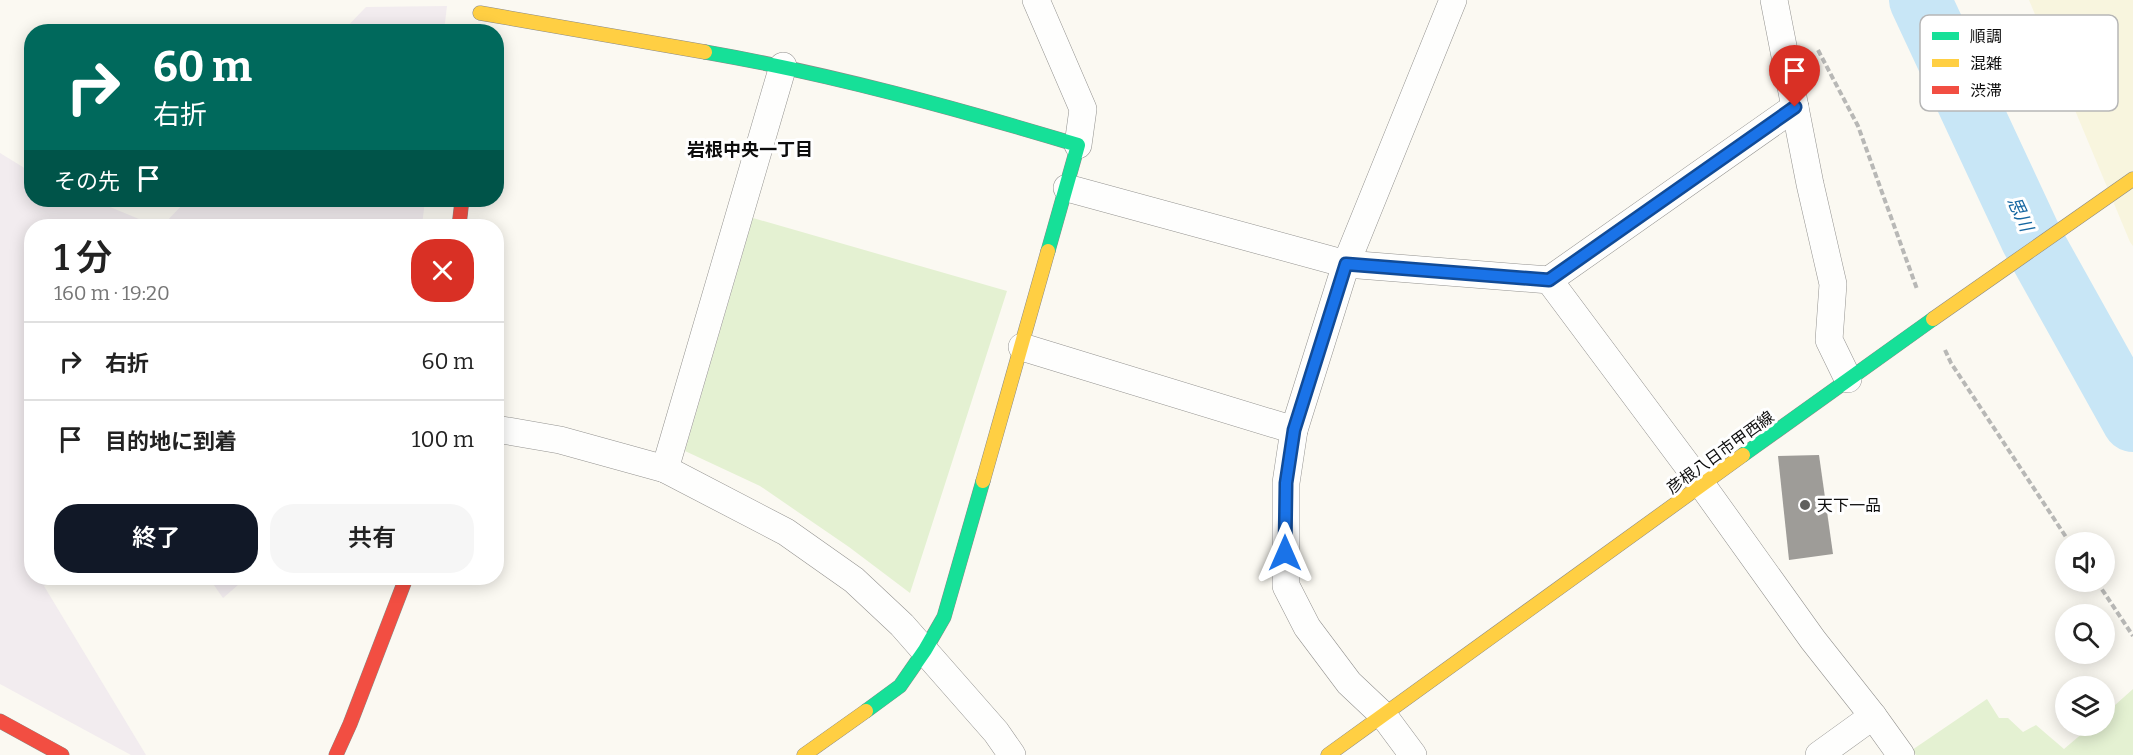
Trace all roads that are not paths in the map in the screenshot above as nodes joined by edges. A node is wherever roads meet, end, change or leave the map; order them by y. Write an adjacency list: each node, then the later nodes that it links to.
1 (1036, 0): 7 (street)
2 (1453, 0): 10 (street)
3 (1774, 0): 6 (street)
4 (481, 12): 5 (street)
5 (783, 66): 7 (street); 16 (street)
6 (1795, 107): 11 (street); 13 (street)
7 (1078, 145): 9 (street)
8 (2133, 178): 13 (street, 彦根八日市甲西線)
9 (1067, 188): 10 (street); 12 (street)
10 (1346, 264): 11 (street); 15 (street)
11 (1549, 280): 17 (street)
12 (1022, 347): 15 (street); 19 (street)
13 (1848, 379): 17 (street, 彦根八日市甲西線)
14 (504, 430): 16 (street)
15 (1294, 430): 20 (street)
16 (665, 469): 19 (street)
17 (1702, 485): 20 (street, 彦根八日市甲西線); 21 (street)
18 (403, 585): 24 (street)
19 (925, 650): 25 (street); 26 (street)
20 (1384, 716): 27 (street, 彦根八日市甲西線); 28 (street)
21 (1873, 716): 29 (street); 30 (street)
22 (0, 722): 23 (street)
23 (62, 755)
24 (336, 755)
25 (804, 755)
26 (1011, 755)
27 (1328, 755)
28 (1413, 755)
29 (1819, 755)
30 (1901, 755)

